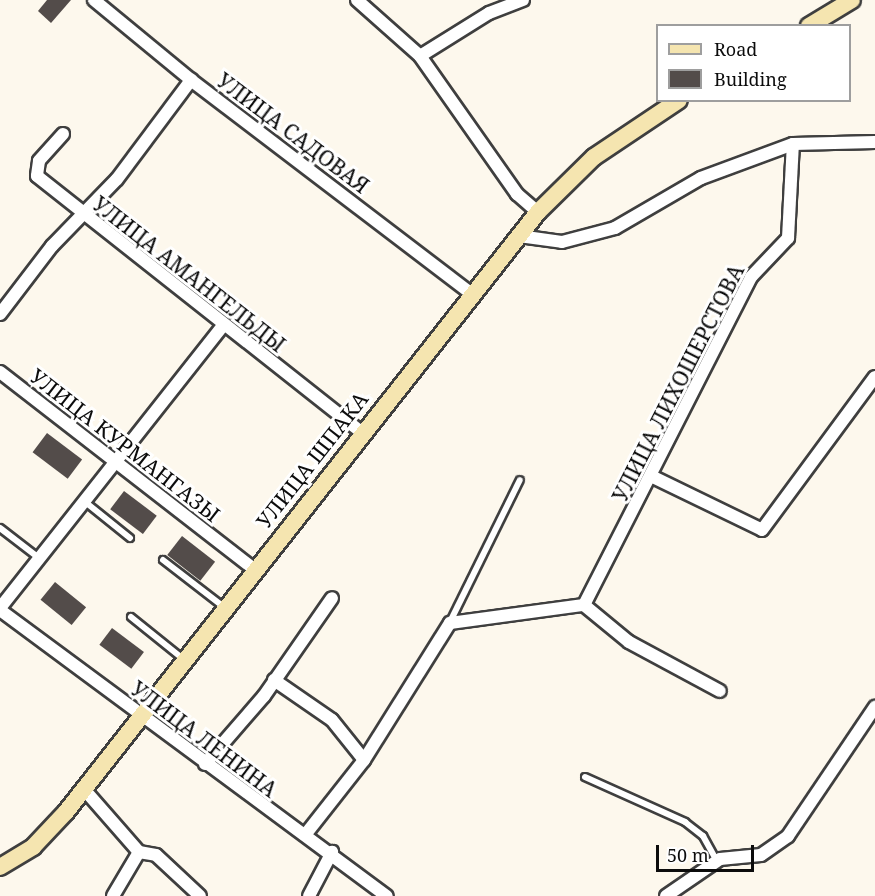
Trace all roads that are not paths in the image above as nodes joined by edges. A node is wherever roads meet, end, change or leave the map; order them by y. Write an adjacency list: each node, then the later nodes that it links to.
1 (94, 0): 7 (street, УЛИЦА САДОВАЯ)
2 (357, 0): 6 (street)
3 (523, 0): 6 (street)
4 (852, 0): 5 (street)
5 (812, 24)
6 (420, 56): 12 (street)
7 (191, 80): 13 (street); 15 (street, УЛИЦА САДОВАЯ)
8 (676, 102): 12 (street, УЛИЦА ШПАКА)
9 (63, 134): 13 (street, УЛИЦА АМАНГЕЛЬДЫ)
10 (875, 142): 11 (street)
11 (793, 144): 14 (street); 22 (street, УЛИЦА ЛИХОШЕРСТОВА)
12 (538, 212): 14 (street, УЛИЦА ШПАКА)
13 (83, 216): 16 (street); 17 (street, УЛИЦА АМАНГЕЛЬДЫ)
14 (519, 236): 15 (street, УЛИЦА ШПАКА)
15 (471, 293): 20 (street, УЛИЦА ШПАКА)
16 (0, 314)
17 (222, 327): 20 (street, УЛИЦА АМАНГЕЛЬДЫ); 21 (street)
18 (0, 372): 21 (street, УЛИЦА КУРМАНГАЗЫ)
19 (875, 377): 22 (street)
20 (360, 431): 29 (street, УЛИЦА ШПАКА)
21 (114, 461): 24 (street); 29 (street, УЛИЦА КУРМАНГАЗЫ)
22 (651, 476): 31 (street, УЛИЦА ЛИХОШЕРСТОВА)
23 (520, 480): 35 (lane)
24 (83, 501): 26 (lane); 27 (street)
25 (0, 528): 27 (lane)
26 (130, 538)
27 (39, 558): 32 (street)
28 (163, 560): 33 (lane)
29 (255, 570): 33 (street, УЛИЦА ШПАКА)
30 (333, 598): 37 (street)
31 (584, 605): 35 (street); 38 (street)
32 (0, 609): 40 (street, УЛИЦА ЛЕНИНА)
33 (226, 609): 36 (street, УЛИЦА ШПАКА)
34 (131, 617): 36 (lane)
35 (450, 623): 41 (street)
36 (182, 658): 40 (street, УЛИЦА ШПАКА)
37 (274, 680): 41 (street); 42 (street)
38 (720, 691)
39 (875, 707): 48 (street)
40 (139, 715): 42 (street, УЛИЦА ЛЕНИНА); 44 (street, УЛИЦА ШПАКА)
41 (364, 760): 45 (street)
42 (205, 764): 45 (street, УЛИЦА ЛЕНИНА)
43 (585, 777): 48 (lane)
44 (83, 789): 46 (street); 49 (street, УЛИЦА ШПАКА)
45 (305, 835): 47 (street, УЛИЦА ЛЕНИНА)
46 (139, 852): 50 (street); 51 (street)
47 (333, 852): 52 (street); 53 (street, УЛИЦА ЛЕНИНА)
48 (717, 861): 54 (street)
49 (0, 867)
50 (113, 896)
51 (200, 896)
52 (309, 896)
53 (387, 896)
54 (666, 896)

